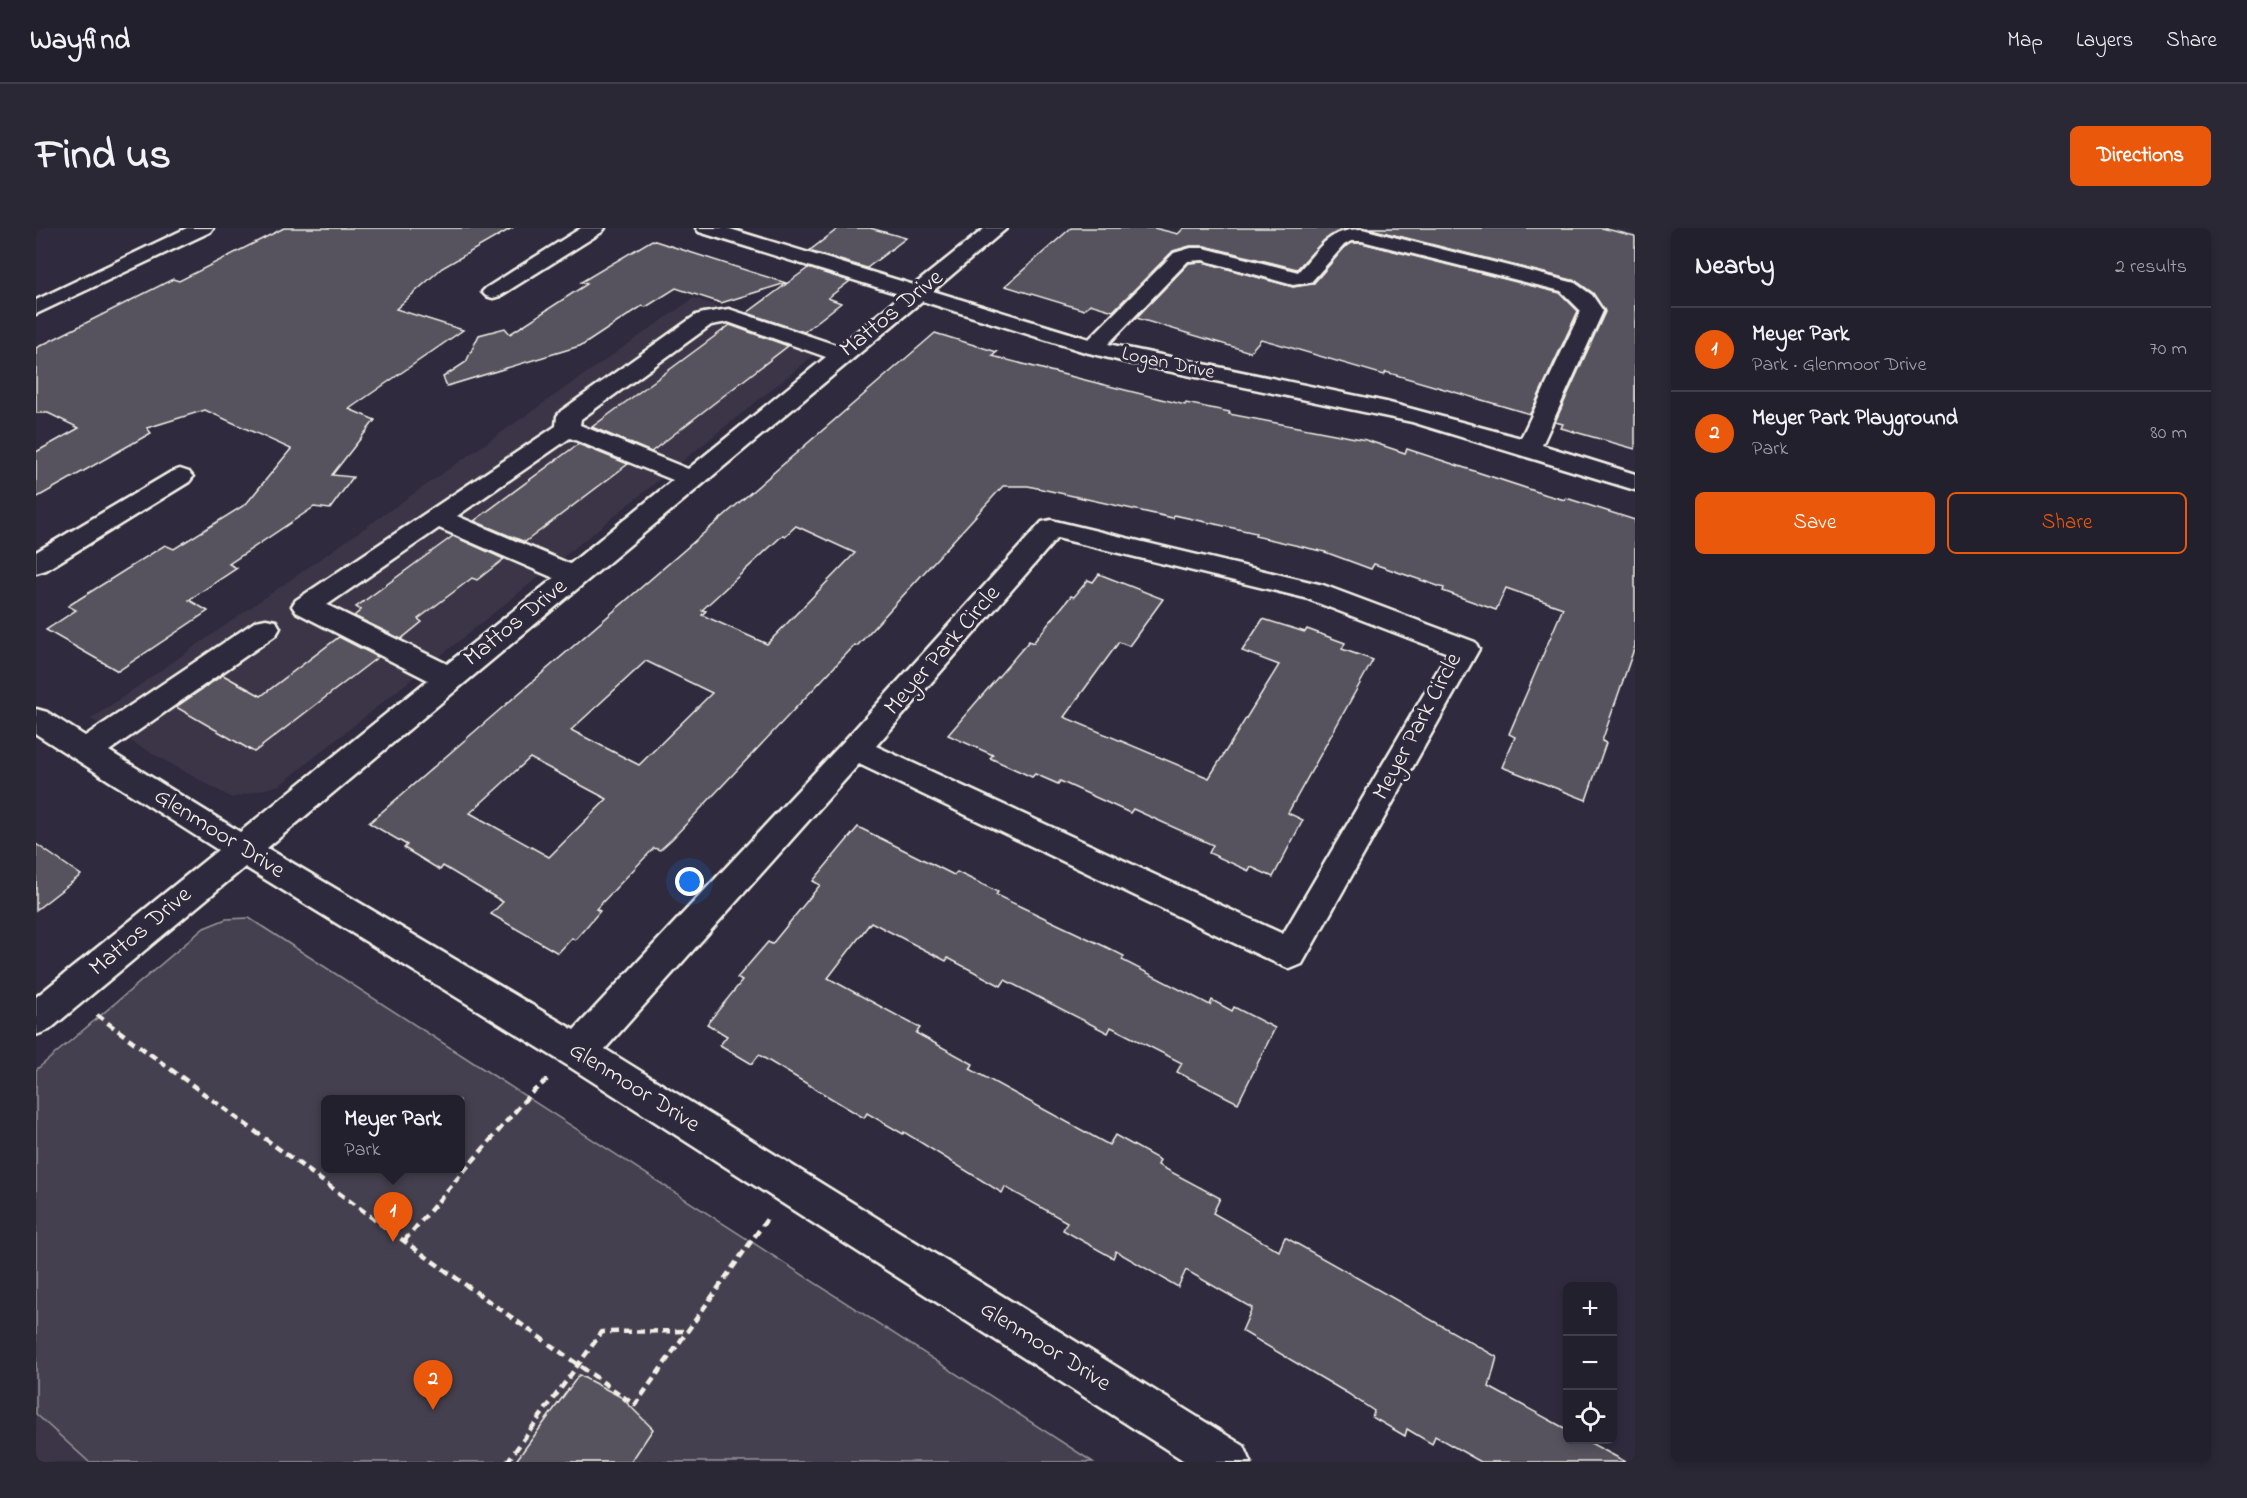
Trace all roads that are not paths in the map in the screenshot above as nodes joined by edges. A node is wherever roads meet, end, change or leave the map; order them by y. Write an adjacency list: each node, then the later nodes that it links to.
1 (203, 228): 7 (street)
2 (595, 228): 5 (street)
3 (706, 228): 6 (street, Logan Drive)
4 (997, 228): 6 (street, Mattos Drive)
5 (493, 292)
6 (917, 293): 8 (street, Logan Drive); 9 (street, Mattos Drive)
7 (36, 308)
8 (1093, 347): 11 (street, Logan Drive); 11 (street)
9 (843, 355): 10 (street); 13 (street, Mattos Drive)
10 (568, 429): 13 (street); 15 (street)
11 (1528, 449): 14 (street, Logan Drive)
12 (180, 477): 16 (street)
13 (692, 479): 17 (street, Mattos Drive)
14 (1635, 482)
15 (436, 517): 17 (street); 19 (street)
16 (36, 564)
17 (574, 576): 19 (street, Mattos Drive)
18 (266, 628): 22 (street)
19 (449, 678): 23 (street, Mattos Drive)
20 (36, 720): 22 (street, Glenmoor Drive)
21 (855, 749): 21 (street, Meyer Park Circle); 25 (street, Meyer Park Circle)
22 (86, 751): 23 (street, Glenmoor Drive)
23 (242, 849): 24 (street, Mattos Drive); 25 (street, Glenmoor Drive)
24 (36, 1019)
25 (578, 1053): 26 (street, Glenmoor Drive)
26 (1228, 1462)

